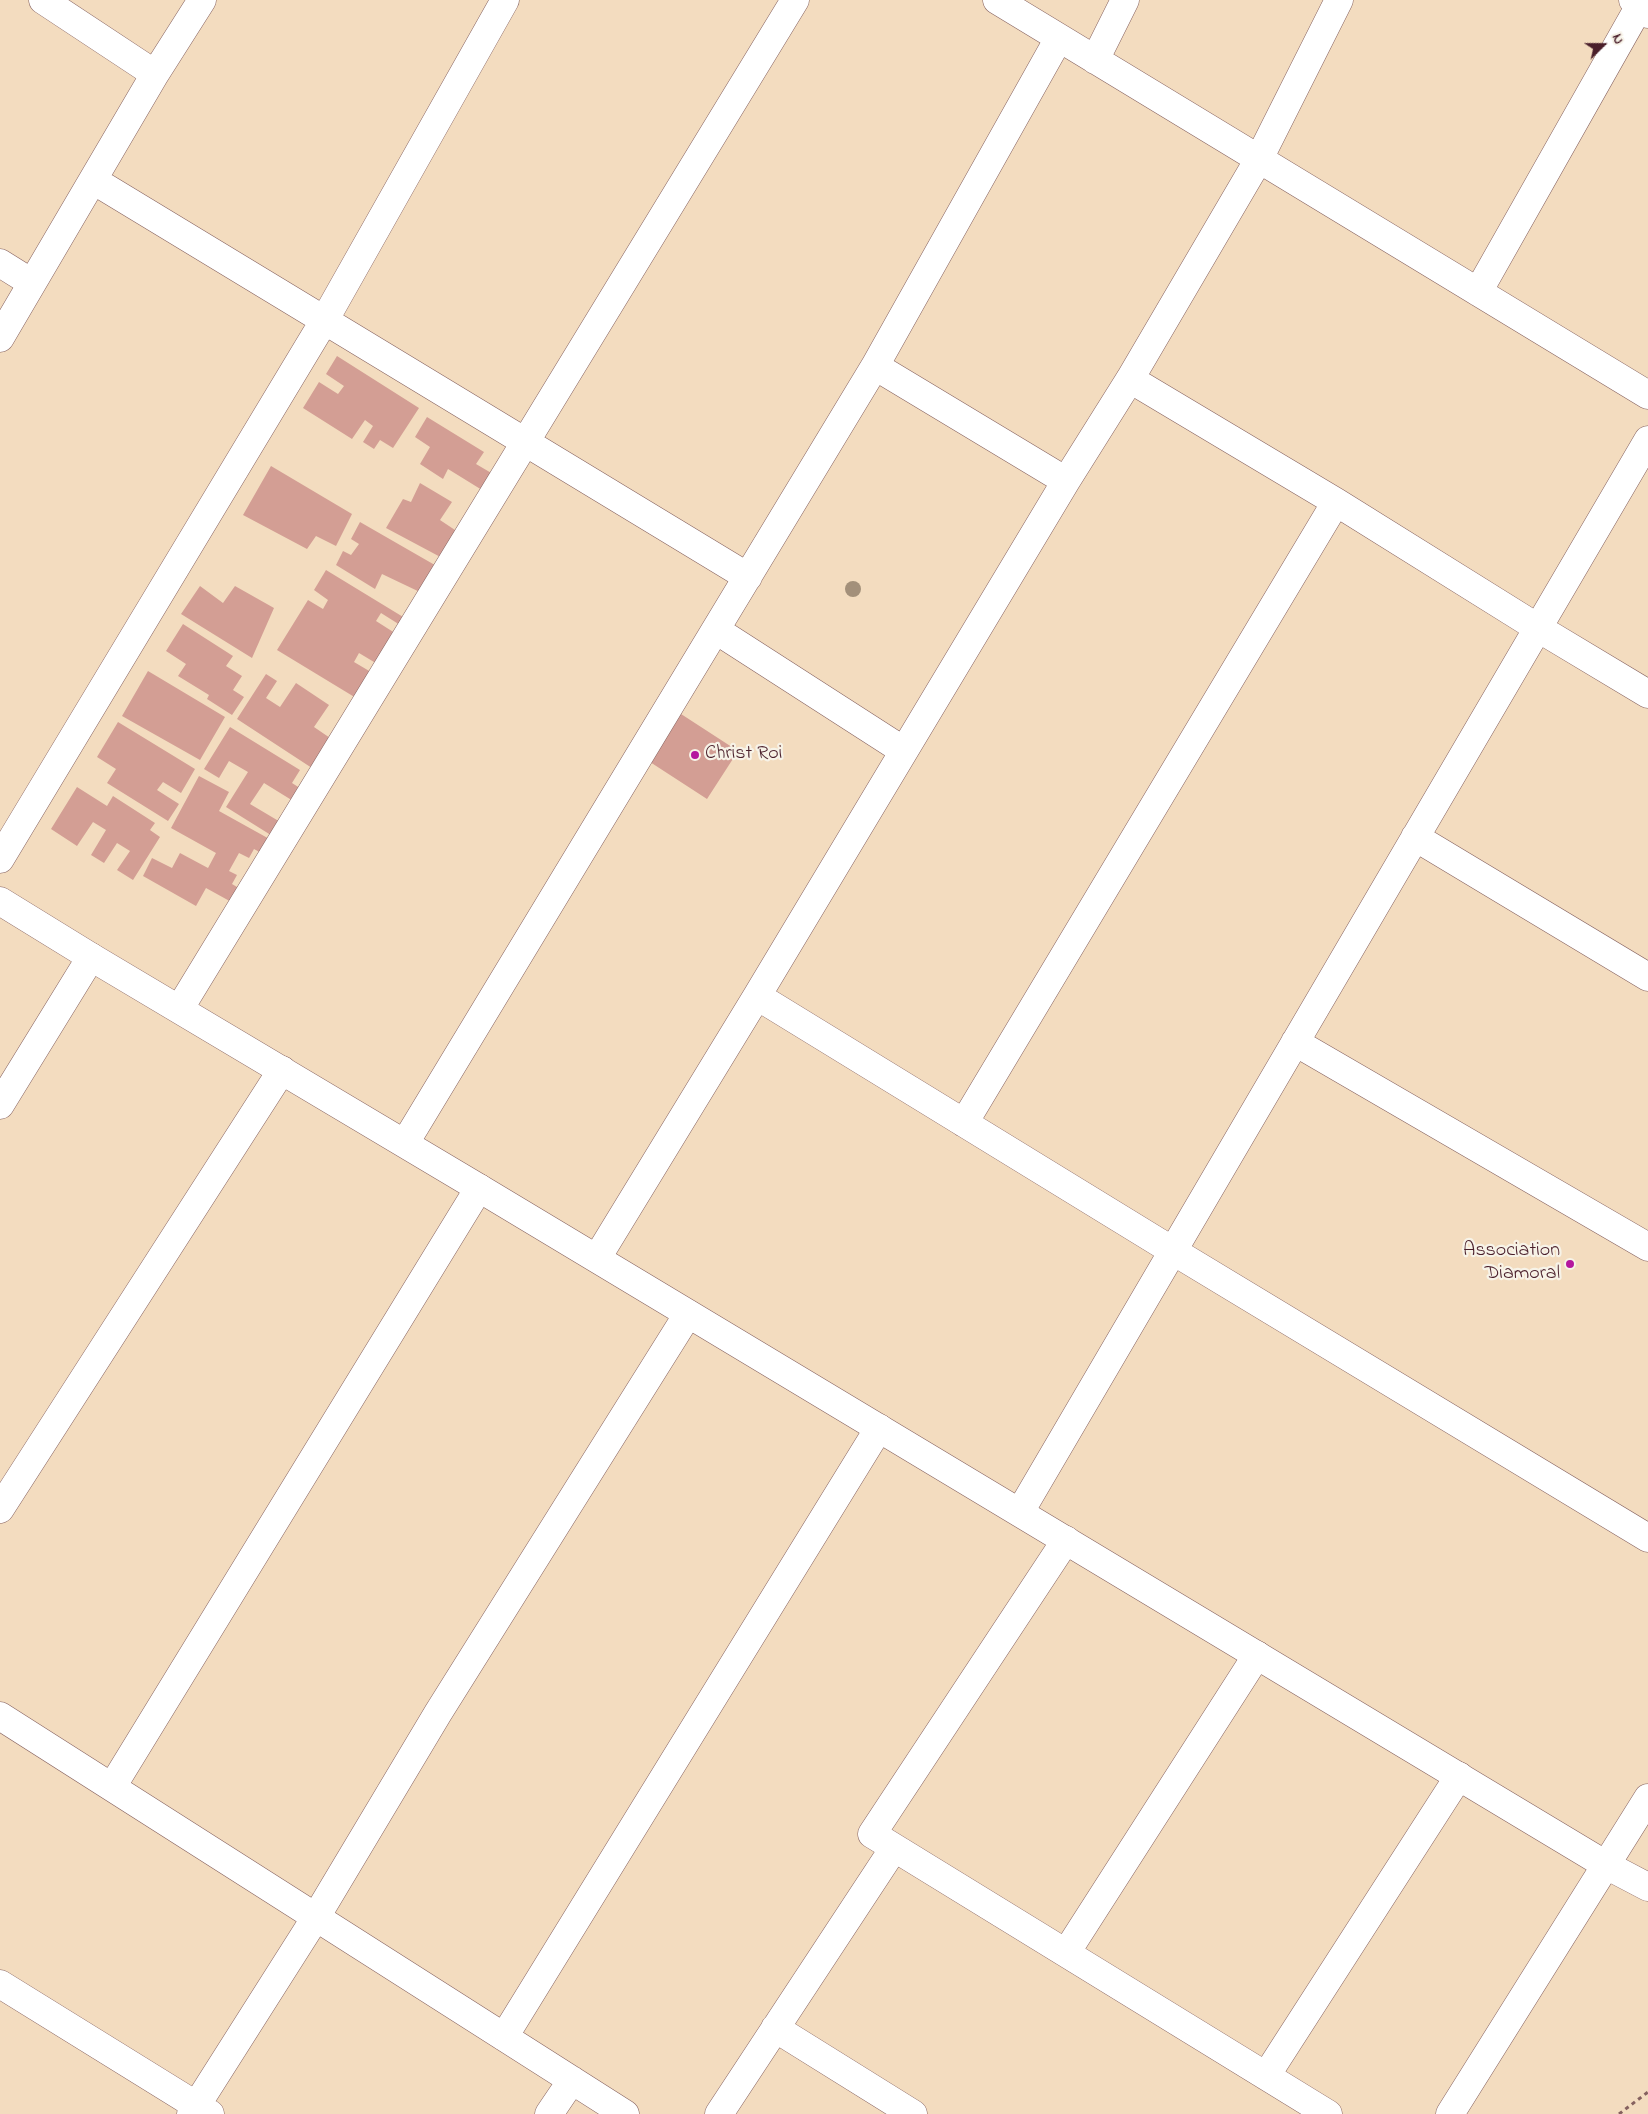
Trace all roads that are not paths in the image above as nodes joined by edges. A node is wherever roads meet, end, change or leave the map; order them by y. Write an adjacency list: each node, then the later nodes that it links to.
1 (43, 0): 11 (street)
2 (202, 0): 11 (street)
3 (505, 0): 17 (street)
4 (795, 0): 23 (street)
5 (997, 0): 9 (street)
6 (1125, 0): 10 (street)
7 (1339, 0): 12 (street)
8 (1641, 5): 16 (street)
9 (1059, 38): 10 (street); 19 (street)
10 (1095, 60): 12 (street)
11 (155, 74): 13 (street)
12 (1259, 159): 16 (street); 20 (street)
13 (93, 180): 15 (street); 17 (street)
14 (0, 263): 15 (street)
15 (32, 283): 18 (street)
16 (1478, 292): 21 (street)
17 (324, 321): 23 (street); 32 (street)
18 (0, 338)
19 (875, 366): 24 (street); 26 (street)
20 (1130, 379): 24 (street); 25 (street)
21 (1648, 395)
22 (1648, 440): 27 (street)
23 (526, 442): 26 (street); 37 (street)
24 (1066, 481): 30 (street)
25 (1336, 502): 27 (street); 41 (street)
26 (748, 577): 28 (street)
27 (1538, 628): 29 (street); 31 (street)
28 (716, 630): 30 (street); 42 (street)
29 (1648, 694)
30 (904, 751): 36 (street)
31 (1415, 837): 35 (street); 38 (street)
32 (0, 859)
33 (0, 901): 34 (street)
34 (91, 957): 37 (street); 40 (street)
35 (1648, 977)
36 (757, 996): 41 (street); 46 (street)
37 (180, 1008): 39 (street)
38 (1295, 1042): 44 (street); 45 (street)
39 (282, 1070): 42 (street); 49 (street)
40 (0, 1105)
41 (964, 1123): 45 (street)
42 (405, 1144): 43 (street)
43 (479, 1188): 46 (street); 56 (street)
44 (1648, 1247)
45 (1173, 1251): 50 (street); 51 (street)
46 (597, 1258): 47 (street)
47 (688, 1314): 48 (street); 61 (street)
48 (879, 1428): 50 (street); 65 (street)
49 (0, 1509)
50 (1020, 1512): 52 (street)
51 (1648, 1538)
52 (1066, 1540): 53 (street); 58 (street)
53 (1256, 1655): 55 (street); 62 (street)
54 (0, 1716): 56 (street)
55 (1459, 1776): 59 (street); 66 (street)
56 (112, 1787): 61 (street)
57 (1648, 1798): 59 (street)
58 (894, 1848): 62 (street); 64 (street)
59 (1606, 1865): 60 (street); 75 (street)
60 (1648, 1887)
61 (316, 1917): 65 (street); 69 (street)
62 (1066, 1953): 66 (street)
63 (0, 1984): 69 (street)
64 (775, 2028): 68 (street); 72 (street)
65 (504, 2037): 67 (street)
66 (1266, 2076): 74 (street)
67 (572, 2080): 70 (street); 71 (street)
68 (885, 2107): 73 (street)
69 (199, 2111)
70 (550, 2114)
71 (625, 2114)
72 (719, 2114)
73 (913, 2114)
74 (1328, 2114)
75 (1450, 2114)

